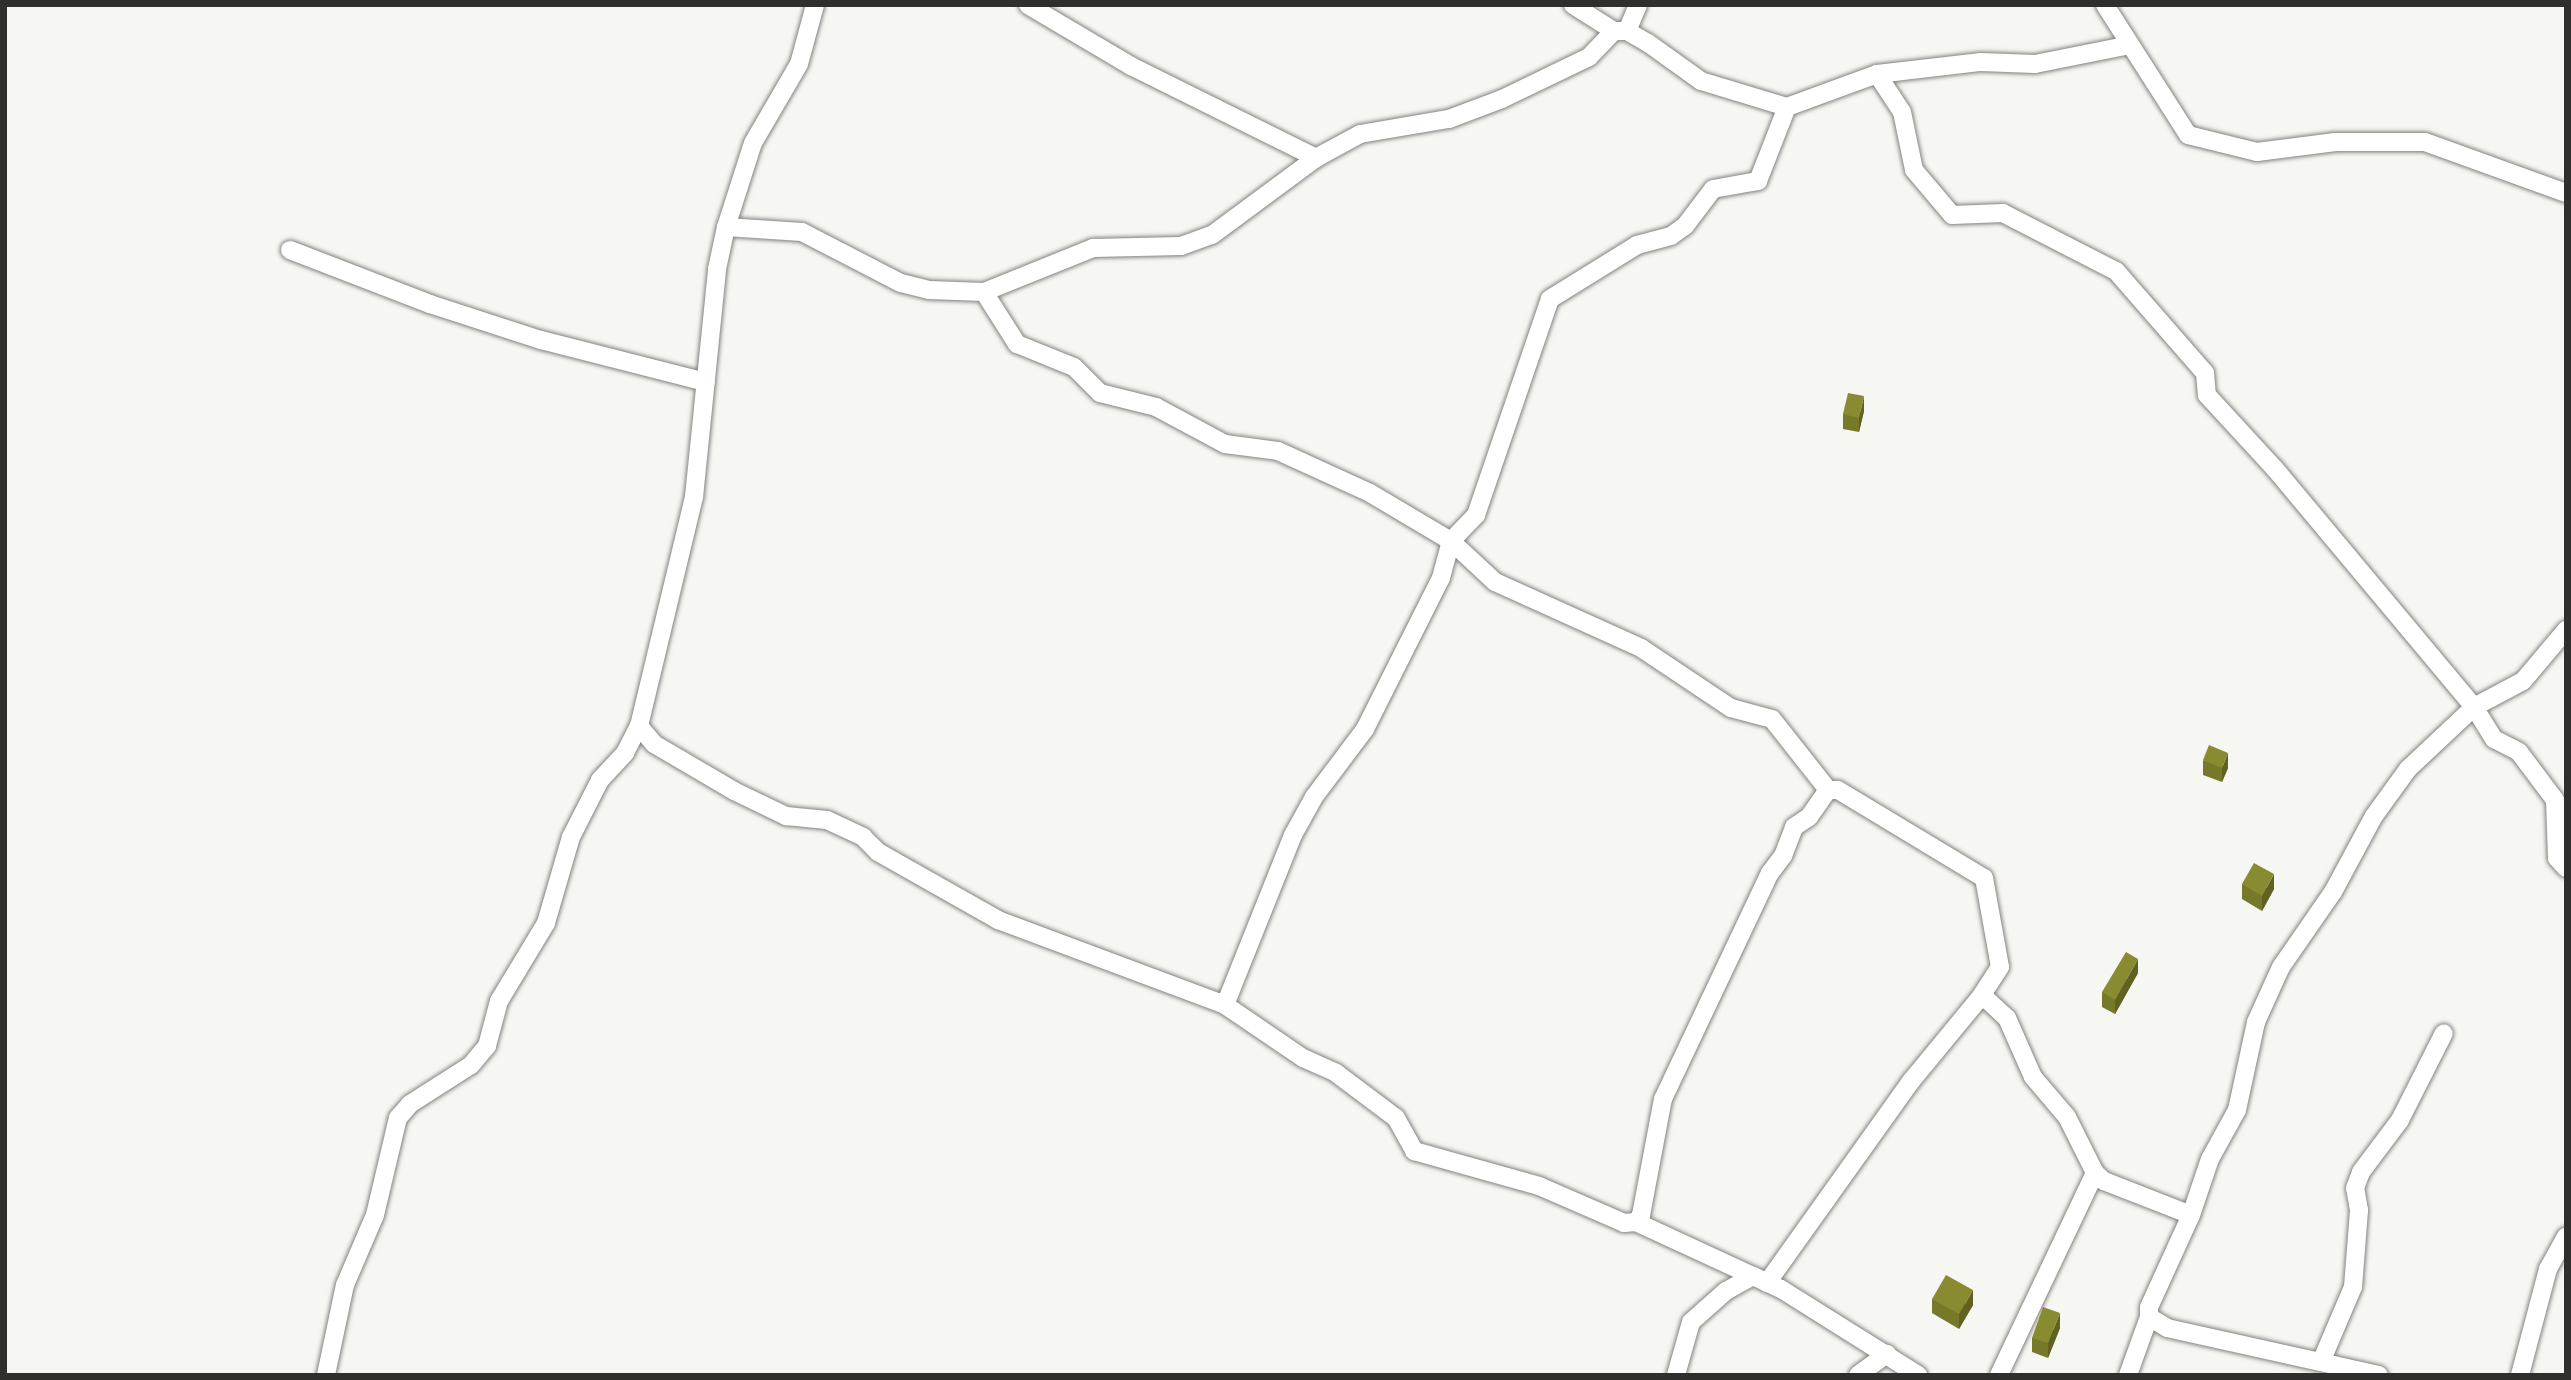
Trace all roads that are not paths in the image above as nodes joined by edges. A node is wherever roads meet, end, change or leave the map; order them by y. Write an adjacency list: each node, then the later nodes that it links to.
1 (815, 5): 12 (street)
2 (1028, 5): 10 (street)
3 (1573, 5): 6 (street)
4 (1638, 5): 6 (street)
5 (2105, 5): 7 (street)
6 (1620, 31): 9 (street); 10 (street)
7 (2130, 45): 8 (street); 11 (street)
8 (1877, 74): 9 (street); 18 (street)
9 (1787, 107): 16 (street)
10 (1316, 158): 14 (street)
11 (2566, 193)
12 (726, 227): 14 (street); 15 (street)
13 (290, 250): 15 (street)
14 (984, 292): 16 (street)
15 (706, 382): 19 (street)
16 (1451, 541): 20 (street); 23 (street)
17 (2566, 630): 18 (street)
18 (2474, 707): 21 (street); 26 (street)
19 (639, 726): 23 (street); 33 (street)
20 (1828, 790): 22 (street); 27 (street)
21 (2566, 868)
22 (1982, 995): 25 (street); 29 (street)
23 (1225, 1005): 27 (street)
24 (2444, 1033): 32 (street)
25 (2095, 1173): 26 (street); 37 (street)
26 (2191, 1215): 30 (street)
27 (1636, 1222): 29 (street)
28 (2566, 1237): 40 (street)
29 (1760, 1279): 31 (street); 34 (street)
30 (2149, 1317): 32 (street); 38 (street)
31 (1887, 1353): 35 (street); 36 (street)
32 (2320, 1362): 39 (street)
33 (326, 1375)
34 (1676, 1375)
35 (1858, 1375)
36 (1918, 1375)
37 (1999, 1375)
38 (2128, 1375)
39 (2379, 1375)
40 (2520, 1375)

